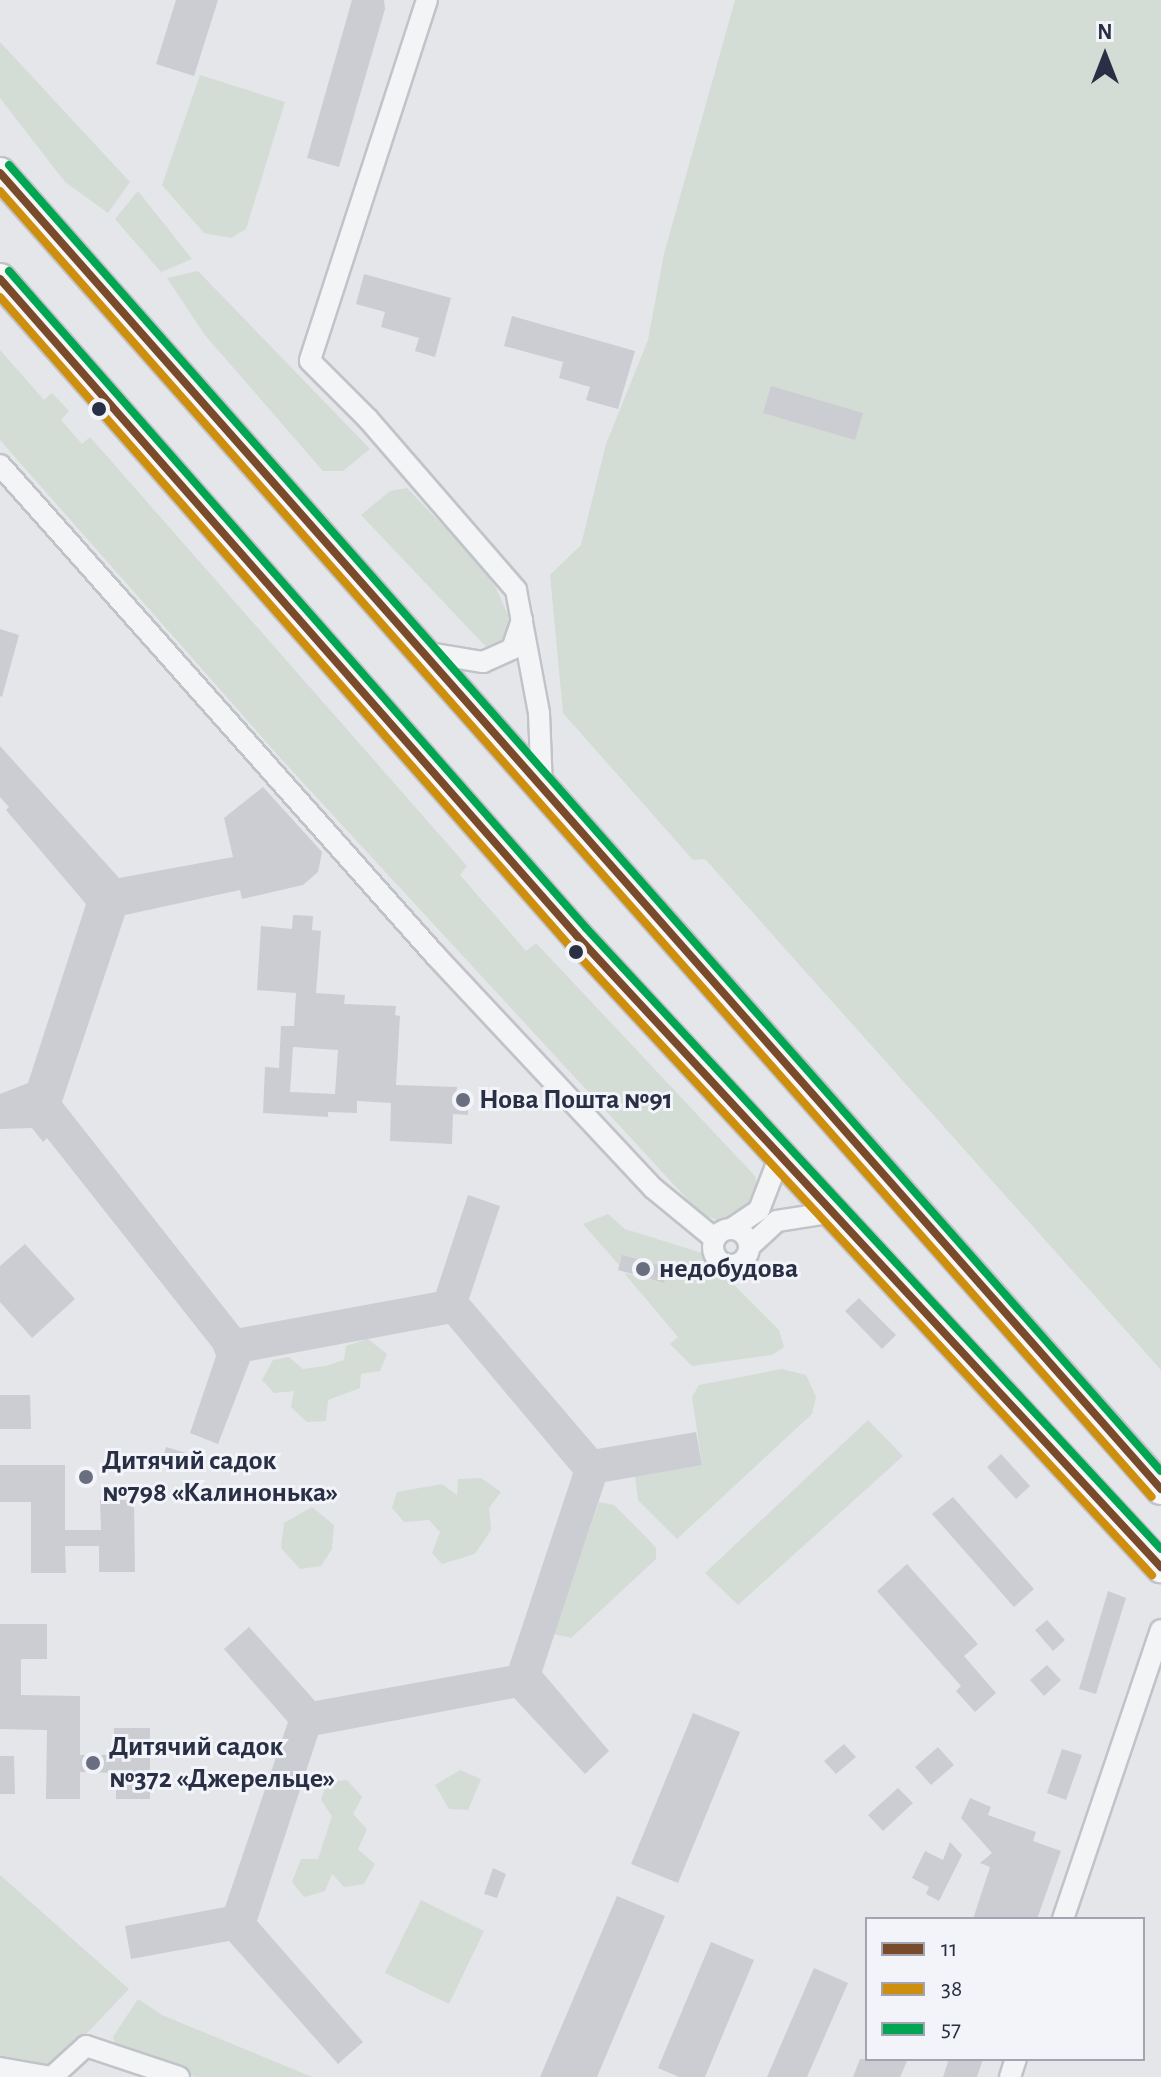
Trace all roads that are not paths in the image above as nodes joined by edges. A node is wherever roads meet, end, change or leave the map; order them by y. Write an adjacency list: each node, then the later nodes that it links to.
1 (427, 0): 5 (street)
2 (0, 173): 6 (highway)
3 (0, 279): 8 (highway)
4 (0, 465): 10 (street)
5 (523, 613): 6 (street); 7 (street)
6 (420, 652): 7 (highway)
7 (542, 788): 12 (highway)
8 (781, 1153): 9 (highway); 10 (street)
9 (835, 1212): 11 (street); 13 (highway)
10 (723, 1234): 11 (street); 11 (street)
11 (749, 1247)
12 (1161, 1489)
13 (1161, 1567)
14 (1161, 1630): 15 (street)
15 (1064, 1917)
16 (0, 2068): 17 (street)
17 (52, 2077): 18 (street)
18 (179, 2077)

